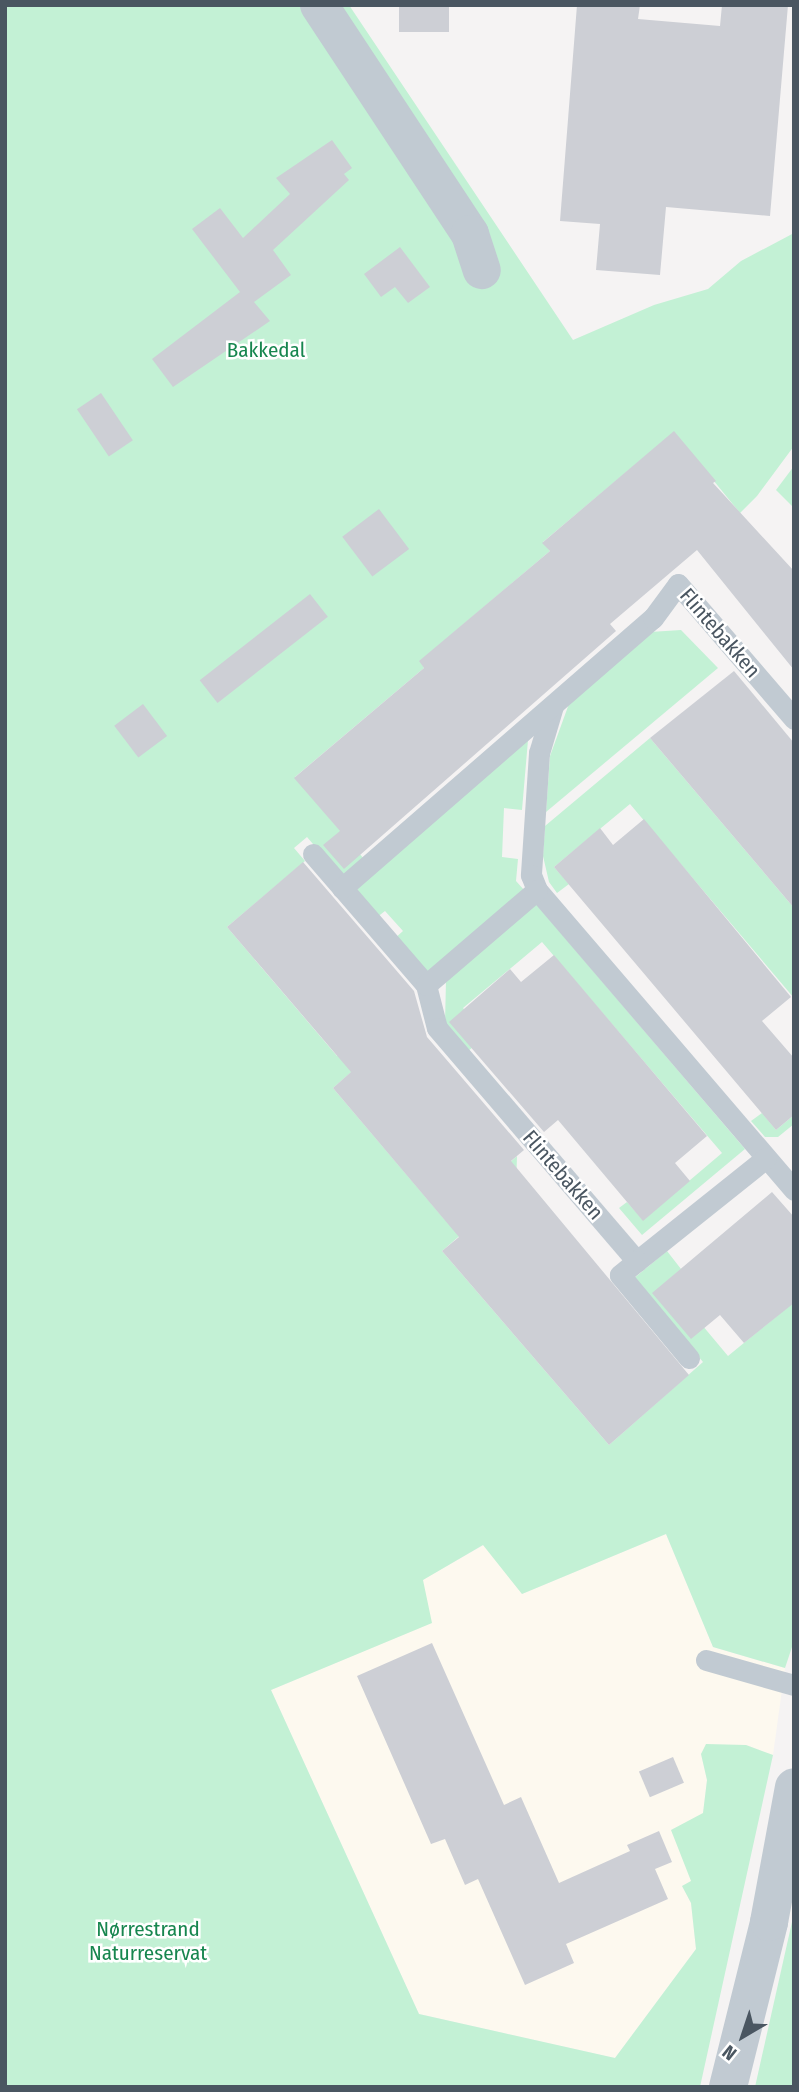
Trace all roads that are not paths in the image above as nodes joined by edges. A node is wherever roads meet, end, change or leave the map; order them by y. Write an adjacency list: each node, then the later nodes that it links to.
1 (319, 5): 2 (street)
2 (482, 270)
3 (553, 706): 4 (lane, Flintebakken); 6 (lane, Flintebakken); 7 (lane)
4 (794, 719)
5 (313, 855): 6 (lane, Flintebakken)
6 (342, 888): 8 (lane, Flintebakken)
7 (537, 890): 8 (lane); 9 (lane)
8 (426, 985): 11 (lane, Flintebakken)
9 (766, 1158): 10 (lane); 11 (lane)
10 (794, 1190)
11 (637, 1261): 12 (lane)
12 (689, 1358)
13 (706, 1660): 14 (lane)
14 (794, 1685)
15 (794, 1787): 16 (street)
16 (728, 2087)

